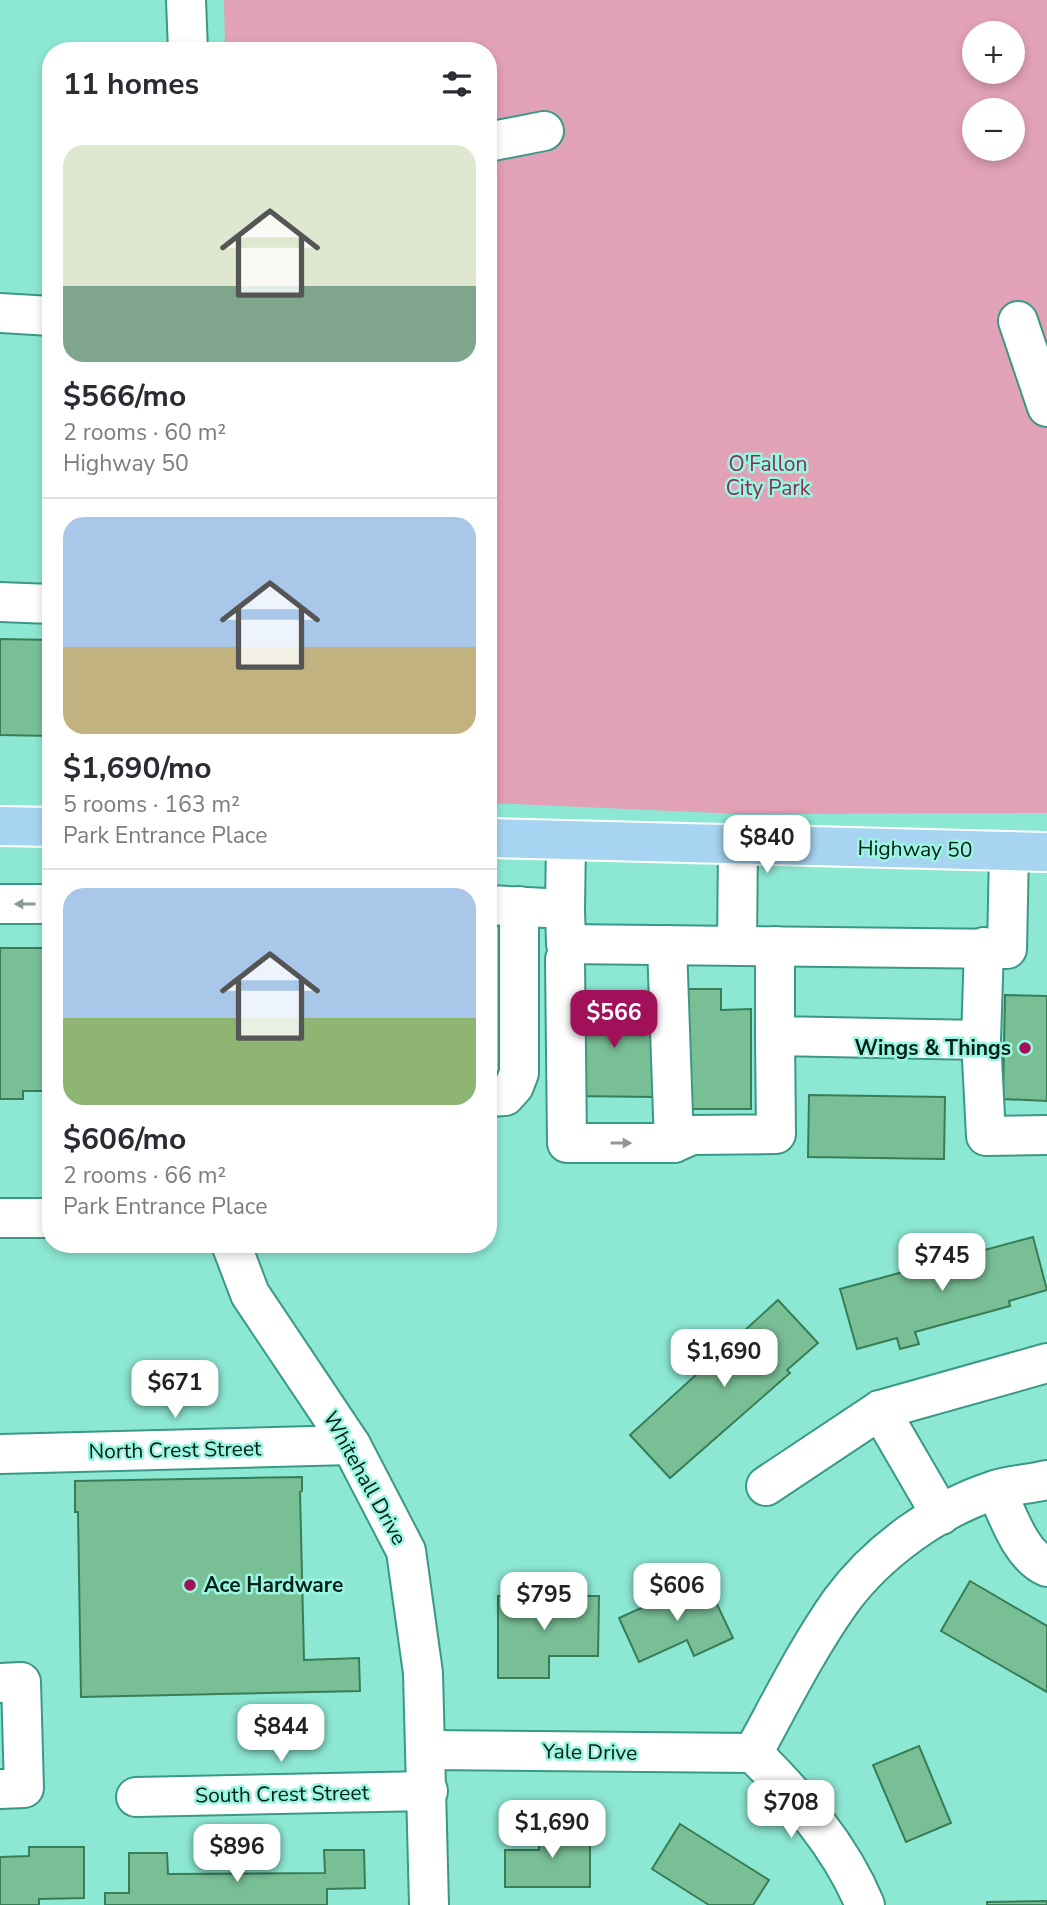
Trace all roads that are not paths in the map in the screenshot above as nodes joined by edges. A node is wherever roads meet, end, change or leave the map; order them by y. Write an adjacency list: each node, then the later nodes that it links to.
1 (186, 0): 2 (street)
2 (188, 42)
3 (544, 131): 4 (street)
4 (497, 140)
5 (0, 313): 6 (street)
6 (42, 315)
7 (1018, 321): 8 (street)
8 (1047, 407)
9 (0, 602): 10 (street)
10 (42, 604)
11 (0, 826): 12 (main road)
12 (42, 827)
13 (497, 838): 14 (main road, Highway 50)
14 (566, 840): 15 (main road, Highway 50); 21 (street)
15 (738, 844): 16 (main road, Highway 50); 23 (street)
16 (1009, 851): 17 (main road, Highway 50); 25 (street)
17 (1047, 852)
18 (0, 904): 19 (street, one-way to 18)
19 (42, 904)
20 (509, 913): 21 (street); 28 (street); 29 (street)
21 (565, 938): 22 (street); 31 (street, one-way to 31)
22 (667, 945): 23 (street); 31 (street)
23 (737, 946): 24 (street)
24 (775, 946): 25 (street); 26 (street)
25 (984, 947): 27 (street)
26 (775, 1036): 27 (street); 31 (street)
27 (981, 1040): 30 (street)
28 (497, 1077)
29 (497, 1096)
30 (1047, 1135)
31 (674, 1143)
32 (0, 1218): 33 (street)
33 (42, 1218)
34 (234, 1253): 37 (street, Whitehall Drive)
35 (1047, 1363): 36 (street)
36 (880, 1410): 40 (street); 42 (street)
37 (351, 1446): 38 (street, North Crest Street); 45 (street, Whitehall Drive)
38 (0, 1454)
39 (1047, 1480): 41 (street)
40 (766, 1486)
41 (996, 1490): 42 (street); 43 (street)
42 (941, 1515): 46 (street)
43 (1047, 1567)
44 (0, 1683): 47 (street)
45 (426, 1750): 46 (street, Yale Drive); 48 (street, Whitehall Drive)
46 (753, 1753): 51 (street)
47 (0, 1789)
48 (428, 1791): 49 (street, South Crest Street); 50 (street, Whitehall Drive)
49 (136, 1797)
50 (429, 1905)
51 (865, 1905)

